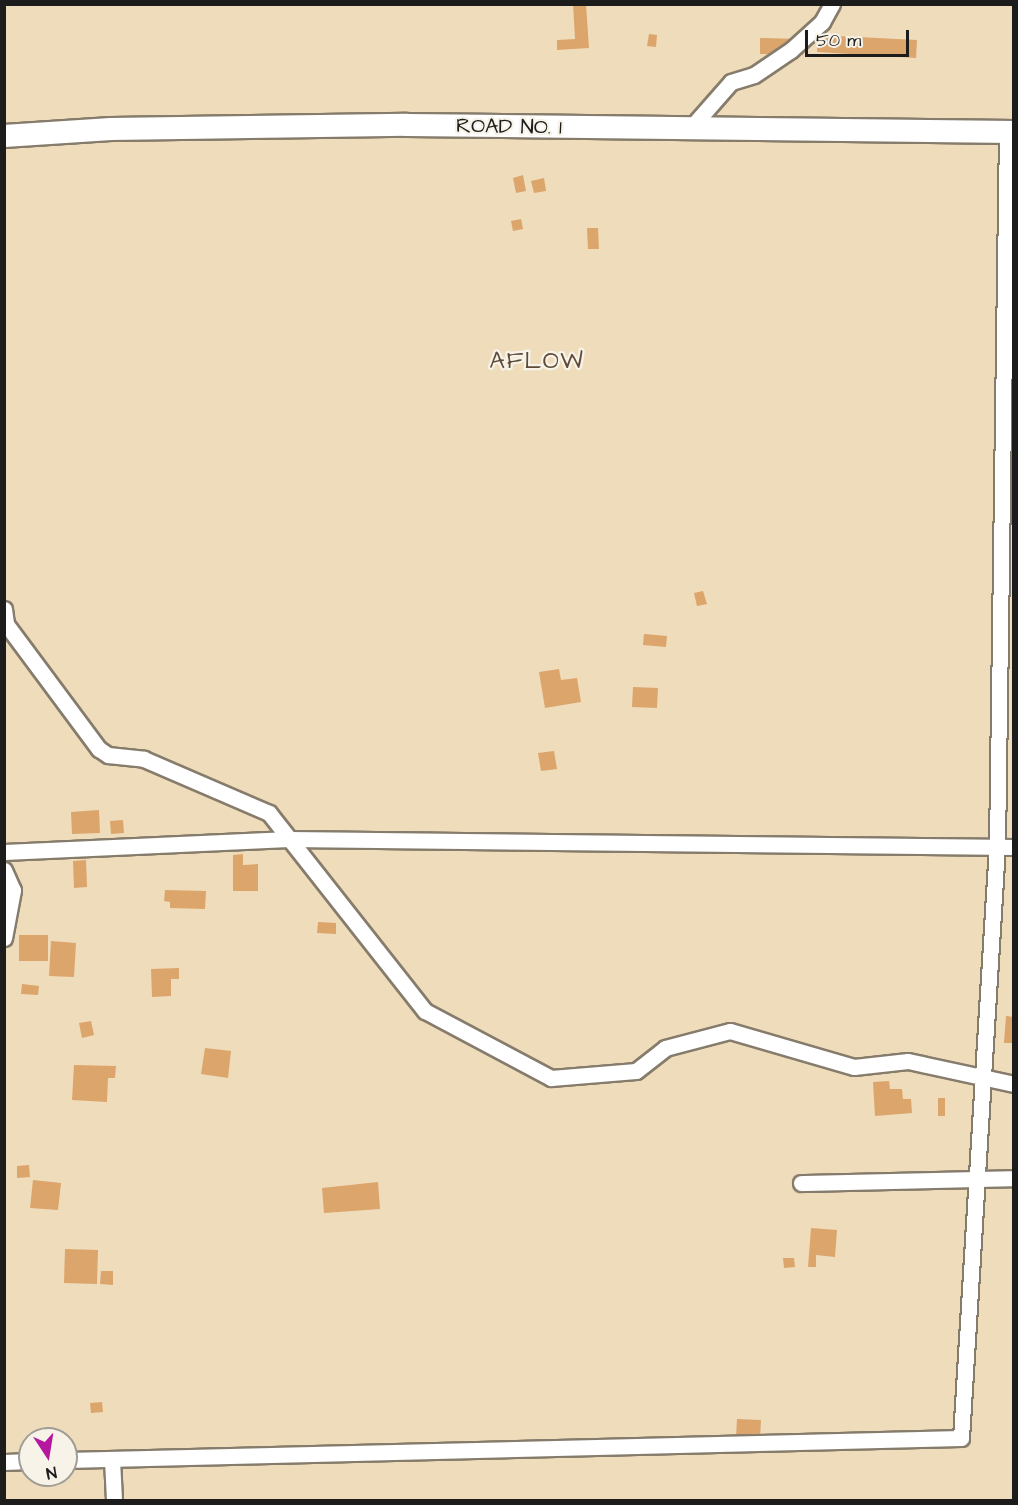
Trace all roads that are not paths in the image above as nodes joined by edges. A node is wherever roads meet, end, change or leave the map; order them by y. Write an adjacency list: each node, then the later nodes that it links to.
1 (832, 4): 2 (street)
2 (688, 131): 3 (highway, ROAD NO. 1); 4 (highway, ROAD NO. 1)
3 (1010, 132): 7 (street)
4 (4, 136)
5 (4, 609): 6 (street)
6 (289, 839): 7 (street); 9 (street); 12 (street)
7 (997, 846): 8 (street); 12 (street)
8 (1014, 847)
9 (4, 852)
10 (4, 870): 11 (street)
11 (4, 938)
12 (983, 1078): 13 (street); 14 (street)
13 (1014, 1084)
14 (977, 1177): 15 (street); 16 (street); 18 (street)
15 (1014, 1178)
16 (801, 1183)
17 (78, 1460): 18 (street)
18 (112, 1460): 19 (street)
19 (114, 1500)

